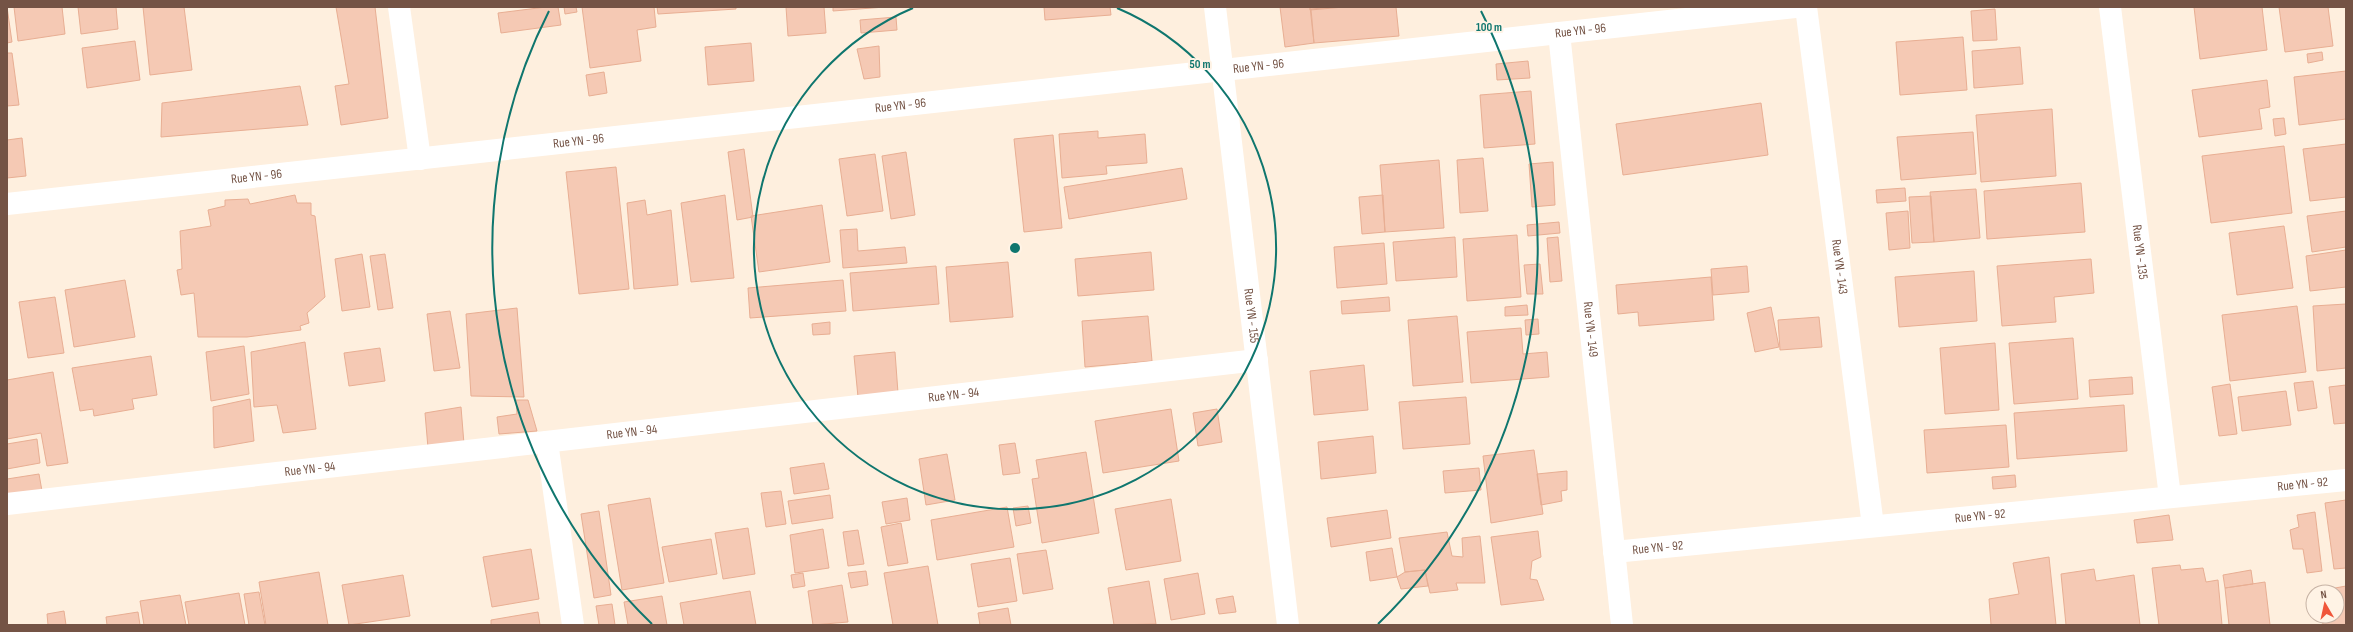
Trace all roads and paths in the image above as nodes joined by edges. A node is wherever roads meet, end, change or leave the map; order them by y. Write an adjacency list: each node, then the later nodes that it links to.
1 (400, 7): 8 (street)
2 (1215, 7): 7 (street, Rue YN - 155)
3 (1795, 7): 6 (street, Rue YN - 96)
4 (1806, 7): 15 (street, Rue YN - 143)
5 (2110, 7): 13 (street, Rue YN - 135)
6 (1559, 33): 7 (street, Rue YN - 96); 16 (street, Rue YN - 149)
7 (1223, 71): 8 (street, Rue YN - 96); 10 (street, Rue YN - 155)
8 (420, 159): 9 (street, Rue YN - 96)
9 (7, 204)
10 (1257, 360): 11 (street, Rue YN - 94); 18 (street, Rue YN - 155)
11 (547, 442): 14 (street, Rue YN - 94); 17 (street)
12 (2346, 480): 13 (street, Rue YN - 92)
13 (2170, 497): 15 (street, Rue YN - 92)
14 (7, 504)
15 (1873, 526): 16 (street, Rue YN - 92)
16 (1614, 552): 19 (street, Rue YN - 149)
17 (573, 625)
18 (1288, 625)
19 (1622, 625)

